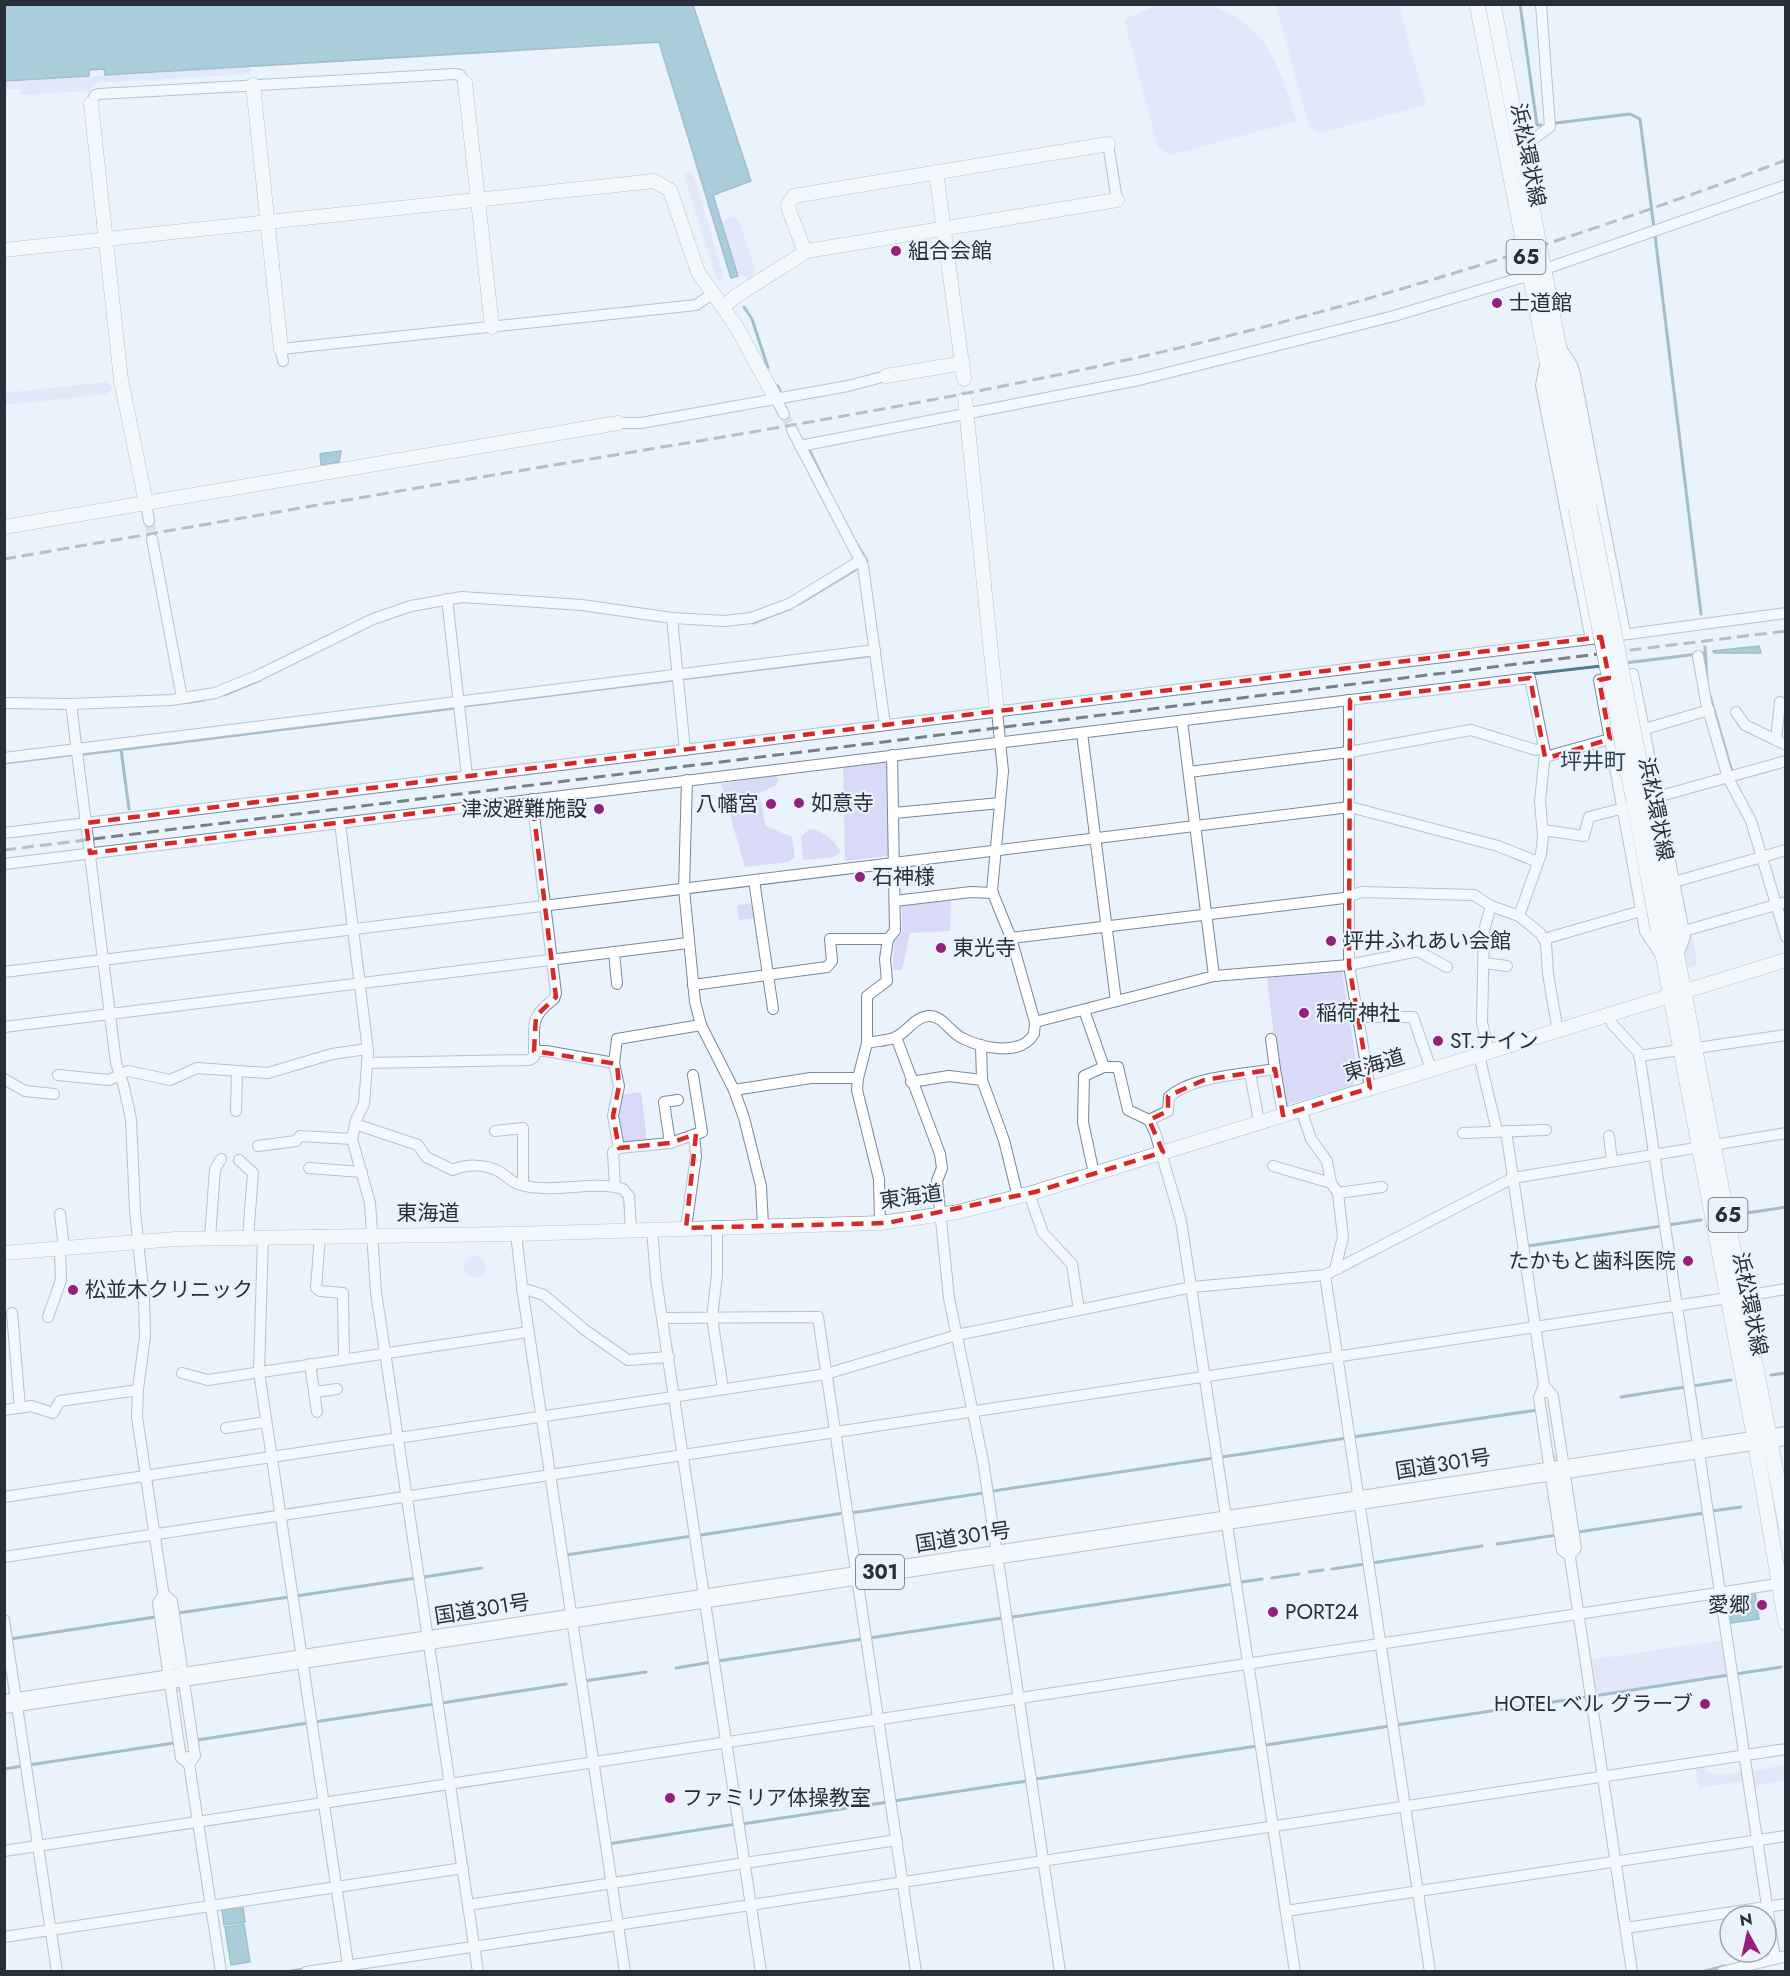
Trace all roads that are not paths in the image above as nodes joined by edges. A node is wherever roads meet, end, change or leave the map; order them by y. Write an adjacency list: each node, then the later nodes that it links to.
1 (1477, 4): 9 (main road, 浜松環状線 / 65)
2 (1493, 4): 8 (main road, 浜松環状線 / 65)
3 (1540, 4): 8 (street)
4 (465, 82): 5 (street); 12 (street)
5 (253, 85): 6 (street); 14 (street)
6 (91, 104): 16 (street)
7 (1108, 144): 10 (street); 13 (street)
8 (1522, 149): 9 (main road); 19 (main road, 浜松環状線 / 65)
9 (1507, 159): 20 (main road, 浜松環状線 / 65)
10 (936, 172): 15 (street); 18 (street)
11 (1785, 185): 19 (street)
12 (478, 199): 14 (street); 21 (street); 23 (street)
13 (1117, 200): 15 (street)
14 (268, 222): 16 (street); 25 (street)
15 (945, 227): 18 (street); 27 (street)
16 (105, 240): 17 (street); 37 (street)
17 (4, 250)
18 (805, 252): 22 (street)
19 (1545, 269): 24 (main road, 浜松環状線 / 65)
20 (1530, 275): 26 (main road, 浜松環状線 / 65); 33 (street)
21 (712, 294): 22 (street); 23 (street)
22 (723, 307): 30 (street)
23 (492, 327): 25 (street)
24 (1558, 344): 38 (main road, 浜松環状線 / 65); 46 (street)
25 (282, 355)
26 (1547, 358): 38 (main road, 浜松環状線 / 65); 47 (street)
27 (963, 363): 28 (street); 29 (street)
28 (886, 376): 30 (street)
29 (964, 380)
30 (776, 399): 32 (street); 34 (street)
31 (965, 399): 33 (street)
32 (784, 414)
33 (967, 415): 36 (street); 58 (street)
34 (618, 423): 37 (street)
35 (792, 430): 36 (street)
36 (800, 446): 42 (street)
37 (146, 503): 39 (street); 40 (street)
38 (1583, 507): 79 (main road, 浜松環状線 / 65, bridge)
39 (149, 521)
40 (4, 527)
41 (152, 539): 51 (street)
42 (861, 560): 45 (street); 48 (street)
43 (447, 599): 45 (street); 51 (street); 54 (street)
44 (1785, 613): 46 (street)
45 (672, 618): 50 (street)
46 (1625, 633): 47 (street)
47 (1591, 639): 58 (street)
48 (875, 650): 50 (street); 61 (street)
49 (1698, 656): 57 (street)
50 (677, 675): 54 (street); 68 (street)
51 (182, 699): 56 (street)
52 (1349, 700): 60 (street); 69 (street); 70 (street)
53 (4, 702): 56 (street)
54 (459, 702): 67 (street); 75 (street)
55 (1780, 702): 66 (street)
56 (71, 704): 67 (street)
57 (1708, 710): 62 (street); 76 (street)
58 (997, 711): 61 (street); 65 (street)
59 (1736, 712): 66 (street)
60 (1182, 721): 63 (street); 74 (street)
61 (885, 725): 68 (street)
62 (1644, 729): 64 (street); 64 (street); 79 (street)
63 (1082, 733): 65 (street); 88 (street)
64 (1610, 739): 70 (street); 79 (street)
65 (1000, 742): 71 (street); 80 (street)
66 (1781, 743)
67 (76, 749): 72 (street); 83 (street)
68 (686, 750): 75 (street)
69 (1349, 752): 70 (street); 74 (street); 81 (street)
70 (1545, 753): 86 (street)
71 (892, 755): 77 (street); 82 (street)
72 (4, 758)
73 (1785, 761): 76 (street)
74 (1189, 772): 85 (street)
75 (467, 776): 83 (street)
76 (1728, 778): 79 (street); 92 (street)
77 (687, 780): 78 (street); 98 (street)
78 (532, 799): 84 (street); 103 (street)
79 (1640, 802): 86 (street); 97 (street); 105 (street); 117 (main road, 浜松環状線 / 65); 118 (main road, 浜松環状線 / 65)
80 (1000, 803): 82 (street); 90 (street)
81 (1350, 807): 85 (street); 93 (street); 100 (street)
82 (894, 813): 94 (street)
83 (86, 823): 87 (street); 91 (street)
84 (340, 823): 91 (street); 109 (street)
85 (1195, 826): 88 (street); 106 (street)
86 (1543, 830): 93 (street)
87 (4, 833)
88 (1095, 838): 90 (street); 108 (street)
89 (1785, 850): 92 (street)
90 (995, 851): 94 (street); 99 (street)
91 (90, 853): 95 (street); 119 (street)
92 (1762, 857): 97 (street); 102 (street)
93 (1538, 862): 107 (street)
94 (896, 863): 96 (street); 101 (street)
95 (4, 864)
96 (754, 880): 98 (street); 127 (street)
97 (1674, 882): 110 (street)
98 (684, 889): 103 (street); 115 (street)
99 (993, 893): 101 (street); 112 (street)
100 (1350, 896): 104 (street); 106 (street); 123 (street)
101 (895, 901): 113 (street)
102 (1781, 903): 110 (street); 111 (street)
103 (545, 906): 109 (street); 120 (street)
104 (1491, 906): 107 (street); 122 (street)
105 (1641, 911): 114 (street); 118 (street)
106 (1206, 915): 108 (street); 128 (street)
107 (1519, 916): 114 (street)
108 (1106, 927): 112 (street); 134 (street)
109 (353, 930): 119 (street); 129 (street)
110 (1684, 931): 117 (street)
111 (1785, 937)
112 (1011, 938): 140 (street)
113 (888, 939): 127 (street); 147 (street)
114 (1544, 939): 143 (street)
115 (688, 943): 116 (street); 131 (street)
116 (614, 952): 120 (street); 130 (street)
117 (1678, 955): 132 (main road, 浜松環状線 / 65)
118 (1662, 957): 133 (main road, 浜松環状線 / 65)
119 (103, 960): 126 (street); 137 (street)
120 (552, 960): 129 (street); 152 (street)
121 (1785, 960): 132 (street, 東海道)
122 (1485, 963): 124 (street); 153 (street)
123 (1349, 965): 125 (street); 128 (street); 139 (street)
124 (1507, 966)
125 (1447, 967)
126 (4, 972)
127 (768, 974): 131 (street); 135 (street)
128 (1214, 976): 134 (street)
129 (359, 983): 137 (street); 150 (street)
130 (617, 984)
131 (693, 985): 141 (street)
132 (1685, 992): 133 (street, 東海道); 149 (main road, 浜松環状線 / 65)
133 (1670, 996): 138 (street, 東海道); 151 (main road, 浜松環状線 / 65)
134 (1116, 1001): 136 (street)
135 (773, 1009)
136 (1083, 1010): 140 (street); 157 (street)
137 (110, 1014): 142 (street); 163 (street)
138 (1610, 1016): 143 (street, 東海道); 154 (street)
139 (1358, 1017): 159 (street); 169 (street)
140 (1035, 1022): 148 (street)
141 (701, 1025): 156 (street); 170 (street)
142 (4, 1027)
143 (1558, 1032): 153 (street, 東海道)
144 (1785, 1035): 149 (street)
145 (896, 1037): 147 (street); 148 (street); 168 (street)
146 (1271, 1039): 158 (street)
147 (867, 1043): 165 (street)
148 (981, 1045): 167 (street)
149 (1696, 1048): 188 (main road, 浜松環状線 / 65)
150 (367, 1049): 155 (street); 160 (street)
151 (1680, 1050): 154 (street); 190 (main road, 浜松環状線 / 65)
152 (534, 1051): 155 (street); 156 (street)
153 (1484, 1054): 159 (street, 東海道); 181 (street)
154 (1639, 1056): 193 (street)
155 (367, 1063): 178 (street)
156 (614, 1063): 191 (street)
157 (1104, 1067): 176 (street); 200 (street)
158 (1275, 1069): 161 (street); 175 (street)
159 (1431, 1070): 169 (street, 東海道)
160 (237, 1071): 163 (street); 174 (street)
161 (1250, 1073): 176 (street); 177 (street)
162 (58, 1075): 163 (street)
163 (120, 1075): 222 (street)
164 (693, 1075): 184 (street)
165 (858, 1078): 170 (street); 210 (street)
166 (4, 1079): 171 (street)
167 (982, 1080): 168 (street); 207 (street)
168 (911, 1082): 209 (street)
169 (1370, 1088): 173 (street, 東海道)
170 (734, 1090): 211 (street)
171 (54, 1094)
172 (678, 1100): 187 (street)
173 (1301, 1109): 175 (street, 東海道); 202 (street)
174 (236, 1111)
175 (1283, 1115): 177 (street, 東海道)
176 (1149, 1120): 192 (street)
177 (1259, 1122): 192 (street, 東海道)
178 (355, 1124): 186 (street); 203 (street)
179 (1546, 1130): 181 (street)
180 (495, 1131): 203 (street)
181 (1502, 1131): 182 (street); 201 (street)
182 (1463, 1133)
183 (1785, 1133): 188 (street)
184 (694, 1135): 187 (street); 213 (street)
185 (1609, 1136): 196 (street)
186 (352, 1138): 189 (street); 199 (street)
187 (670, 1143): 191 (street)
188 (1714, 1144): 190 (street); 230 (main road, 浜松環状線 / 65)
189 (258, 1146)
190 (1698, 1147): 193 (street); 231 (main road, 浜松環状線 / 65)
191 (619, 1148): 204 (street)
192 (1163, 1152): 200 (street, 東海道); 227 (street)
193 (1654, 1154): 196 (street); 232 (street)
194 (221, 1159): 221 (street)
195 (239, 1160): 220 (street)
196 (1612, 1161): 201 (street)
197 (1273, 1166): 202 (street)
198 (309, 1168): 199 (street)
199 (362, 1172): 216 (street)
200 (1094, 1174): 207 (street, 東海道)
201 (1513, 1178): 225 (street); 238 (street)
202 (1331, 1183): 206 (street)
203 (523, 1185): 204 (street)
204 (615, 1187): 215 (street)
205 (1382, 1187): 206 (street)
206 (1338, 1193): 225 (street)
207 (1024, 1195): 209 (street, 東海道); 233 (street)
208 (60, 1214): 223 (street)
209 (941, 1215): 210 (street, 東海道); 240 (street)
210 (880, 1223): 211 (street, 東海道)
211 (763, 1226): 212 (street, 東海道)
212 (717, 1227): 213 (street, 東海道); 237 (street)
213 (686, 1228): 214 (street, 東海道)
214 (652, 1229): 215 (street, 東海道); 236 (street)
215 (631, 1230): 217 (street, 東海道)
216 (374, 1234): 217 (street, 東海道); 218 (street, 東海道); 241 (street)
217 (516, 1234): 228 (street)
218 (320, 1235): 219 (street, 東海道); 244 (street)
219 (263, 1236): 220 (street, 東海道); 246 (street)
220 (248, 1237): 221 (street, 東海道)
221 (210, 1238): 222 (street, 東海道)
222 (140, 1241): 223 (street, 東海道); 253 (street)
223 (62, 1248): 224 (street, 東海道); 235 (street)
224 (4, 1253)
225 (1338, 1269): 226 (street)
226 (1325, 1275): 227 (street); 243 (street)
227 (1192, 1287): 233 (street); 249 (street)
228 (522, 1288): 239 (street); 242 (street)
229 (1785, 1289): 230 (street)
230 (1744, 1296): 265 (main road, 浜松環状線 / 65)
231 (1728, 1298): 232 (street); 265 (main road, 浜松環状線 / 65)
232 (1677, 1306): 238 (street); 266 (street)
233 (1079, 1310): 240 (street)
234 (12, 1313): 256 (street)
235 (48, 1317)
236 (663, 1318): 237 (street); 242 (street)
237 (712, 1318): 248 (street); 252 (street)
238 (1536, 1327): 243 (street); 250 (street)
239 (528, 1332): 241 (street); 260 (street)
240 (957, 1335): 248 (street); 259 (street)
241 (385, 1353): 244 (street); 264 (street)
242 (669, 1356): 255 (street)
243 (1338, 1357): 249 (street); 274 (street)
244 (344, 1359): 245 (street)
245 (310, 1364): 246 (street); 254 (street)
246 (259, 1372): 247 (street); 261 (street)
247 (182, 1373)
248 (826, 1374): 252 (street); 263 (street)
249 (1206, 1377): 259 (street); 276 (street)
250 (1544, 1385): 269 (street); 269 (street)
251 (337, 1389): 254 (street)
252 (723, 1389): 255 (street)
253 (138, 1390): 256 (street); 271 (street)
254 (315, 1392): 258 (street)
255 (675, 1396): 260 (street); 267 (street)
256 (20, 1408): 257 (street)
257 (4, 1410)
258 (317, 1412)
259 (973, 1412): 263 (street); 279 (street)
260 (541, 1416): 264 (street); 270 (street)
261 (266, 1422): 262 (street); 268 (street)
262 (226, 1428)
263 (835, 1432): 267 (street); 282 (street)
264 (398, 1438): 268 (street); 273 (street)
265 (1770, 1438): 266 (highway, 国道301号 / 301); 277 (main road, 浜松環状線 / 65); 283 (main road, 浜松環状線 / 65)
266 (1698, 1449): 269 (highway, 国道301号 / 301); 284 (street)
267 (683, 1455): 270 (street); 285 (street)
268 (272, 1457): 271 (street); 275 (street)
269 (1557, 1470): 274 (highway, 国道301号 / 301); 280 (street); 280 (street)
270 (550, 1475): 273 (street); 287 (street)
271 (146, 1476): 272 (street); 278 (street)
272 (4, 1497)
273 (407, 1497): 275 (street); 290 (street)
274 (1359, 1500): 276 (highway, 国道301号 / 301); 291 (street)
275 (280, 1516): 278 (street); 292 (street)
276 (1227, 1520): 279 (highway, 国道301号 / 301); 293 (street)
277 (1785, 1525)
278 (155, 1535): 281 (street); 294 (street)
279 (998, 1554): 282 (highway, 国道301号 / 301); 295 (street)
280 (1570, 1556): 286 (street)
281 (4, 1557)
282 (857, 1576): 285 (highway, 国道301号 / 301); 297 (street)
283 (1782, 1584): 284 (street); 289 (main road, 浜松環状線 / 65)
284 (1720, 1593): 286 (street); 300 (street)
285 (705, 1598): 287 (highway, 国道301号 / 301); 298 (street)
286 (1579, 1614): 291 (street); 302 (street)
287 (572, 1618): 290 (highway, 国道301号 / 301); 301 (street)
288 (4, 1620): 296 (street)
289 (1785, 1623)
290 (429, 1640): 292 (highway, 国道301号 / 301); 303 (street)
291 (1381, 1644): 293 (street); 305 (street)
292 (302, 1659): 294 (highway, 国道301号 / 301); 304 (street)
293 (1249, 1664): 295 (street); 307 (street)
294 (176, 1678): 296 (highway, 国道301号 / 301); 306 (street)
295 (1019, 1698): 297 (street); 313 (street)
296 (11, 1703): 311 (street)
297 (879, 1719): 298 (street); 309 (street)
298 (727, 1742): 301 (street); 315 (street)
299 (1785, 1749): 300 (street)
300 (1744, 1755): 302 (street); 310 (street)
301 (593, 1762): 303 (street); 318 (street)
302 (1603, 1777): 305 (street); 314 (street)
303 (450, 1784): 304 (street); 316 (street)
304 (323, 1803): 306 (street); 319 (street)
305 (1405, 1806): 307 (street); 320 (street)
306 (198, 1822): 311 (street); 324 (street)
307 (1274, 1826): 313 (street); 325 (street)
308 (1785, 1836): 310 (street)
309 (897, 1840): 315 (street); 317 (street)
310 (1757, 1840): 314 (street); 321 (street)
311 (38, 1846): 312 (street); 329 (street)
312 (4, 1851)
313 (1044, 1861): 317 (street); 341 (street)
314 (1616, 1861): 320 (street); 328 (street)
315 (745, 1863): 318 (street); 323 (street)
316 (463, 1868): 319 (street); 322 (street)
317 (903, 1882): 323 (street); 340 (street)
318 (611, 1883): 322 (street); 327 (street)
319 (336, 1887): 324 (street); 333 (street)
320 (1418, 1891): 325 (street); 343 (street)
321 (1767, 1904)
322 (468, 1905): 331 (street)
323 (751, 1905): 327 (street); 339 (street)
324 (211, 1906): 329 (street); 335 (street)
325 (1286, 1911): 342 (street)
326 (1718, 1914): 328 (street)
327 (618, 1925): 331 (street); 338 (street)
328 (1626, 1928): 344 (street)
329 (51, 1930): 330 (street); 334 (street)
330 (4, 1937)
331 (474, 1946): 333 (street); 337 (street)
332 (1762, 1964): 345 (street)
333 (348, 1968): 336 (street)
334 (57, 1971)
335 (221, 1971)
336 (306, 1971)
337 (478, 1971)
338 (625, 1971)
339 (761, 1971)
340 (916, 1971)
341 (1060, 1971)
342 (1295, 1971)
343 (1430, 1971)
344 (1632, 1971)
345 (1722, 1971)

